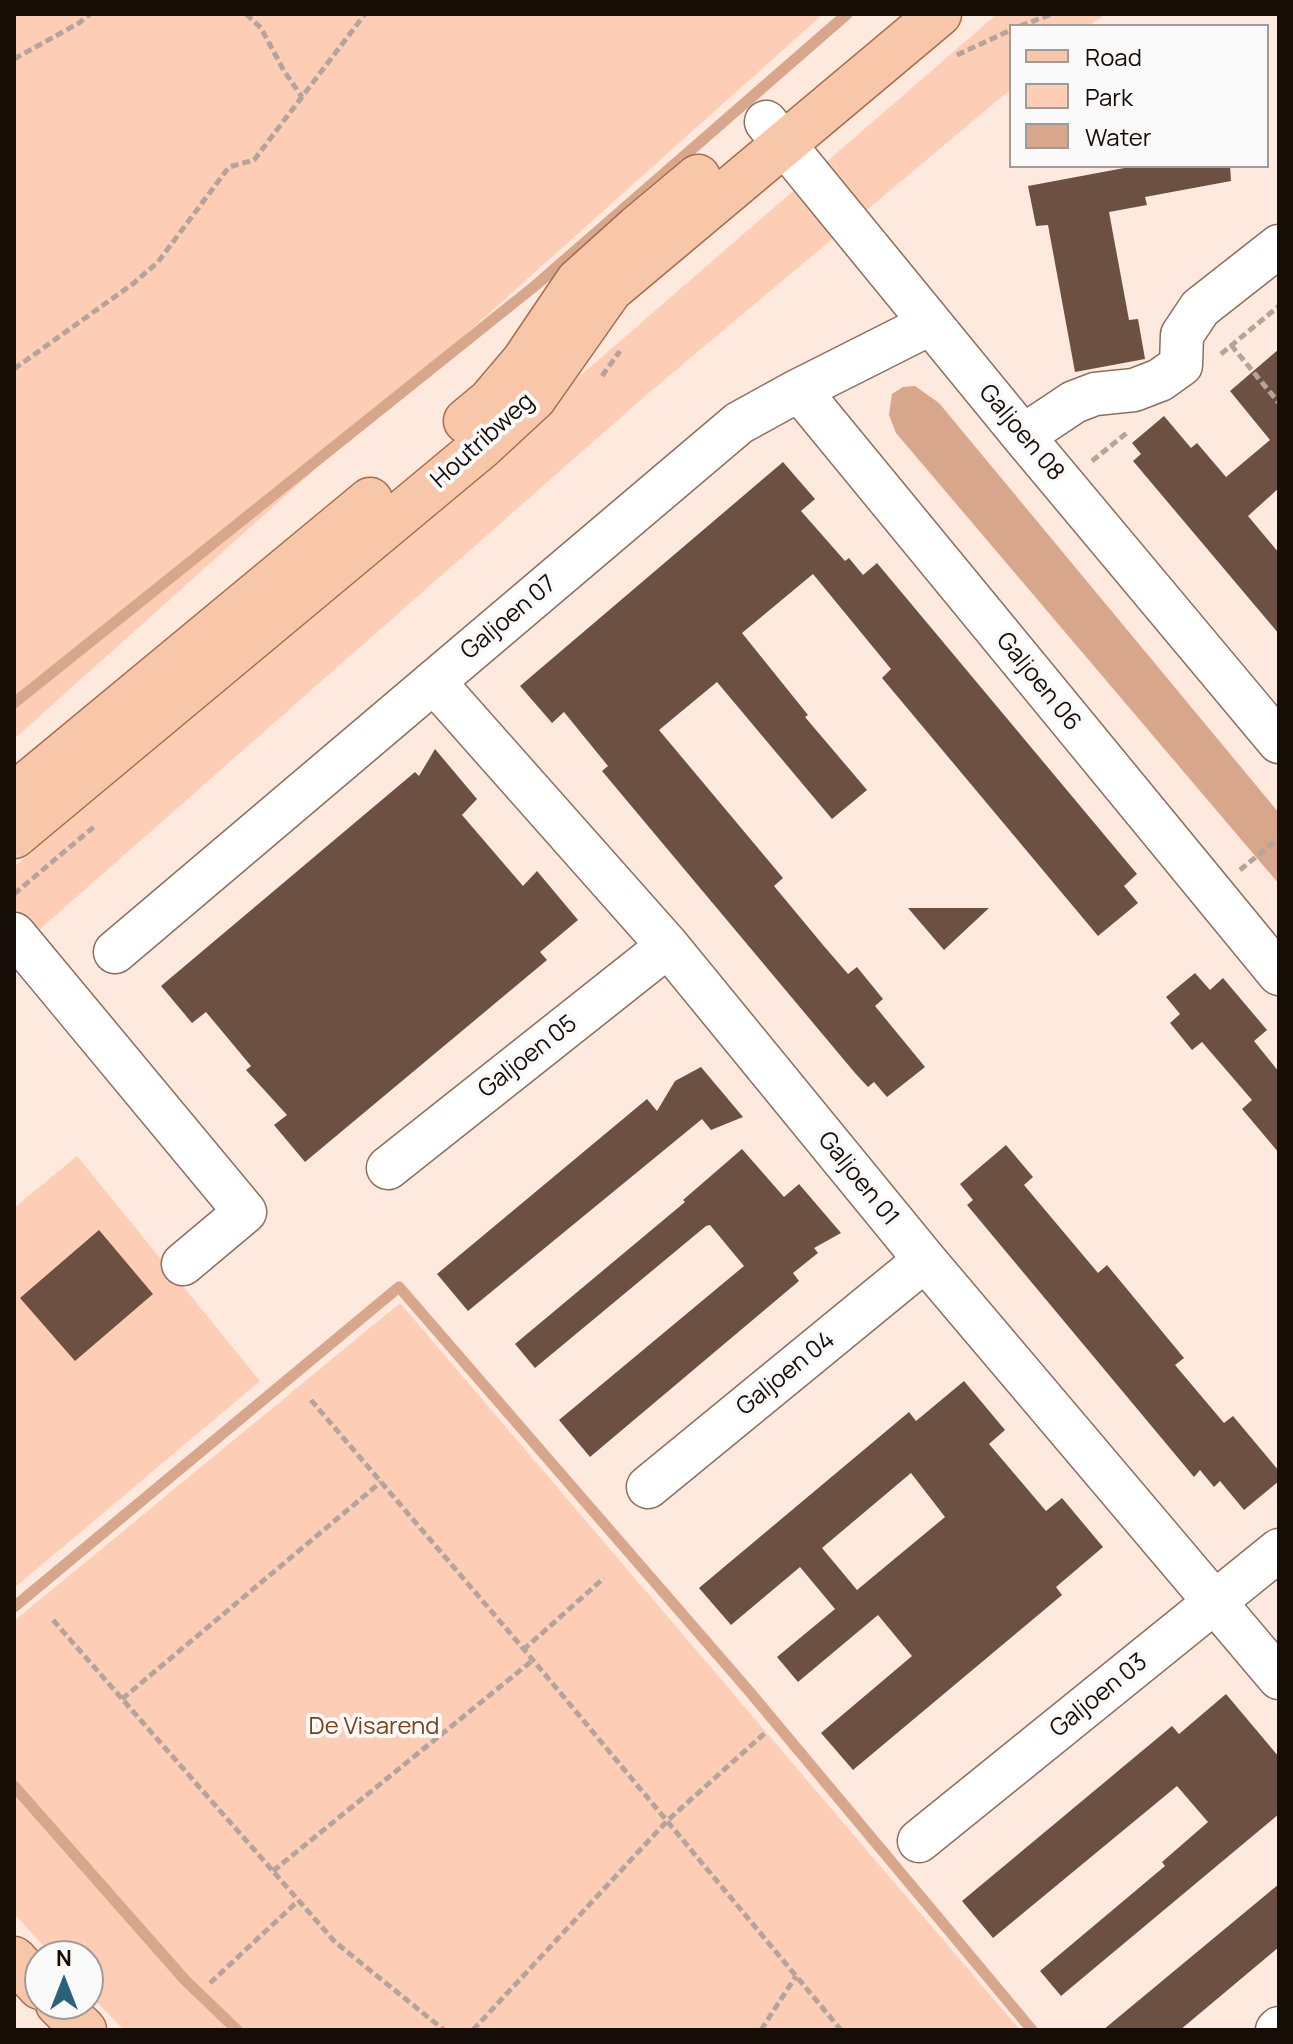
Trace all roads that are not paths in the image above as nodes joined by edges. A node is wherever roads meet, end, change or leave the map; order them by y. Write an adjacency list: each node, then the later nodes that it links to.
1 (929, 16): 2 (main road, Houtribweg)
2 (776, 132): 4 (street, Galjoen 08); 9 (main road, Houtribweg); 10 (main road, Houtribweg)
3 (1279, 246): 6 (street)
4 (930, 324): 5 (street, Galjoen 07); 6 (street, Galjoen 08)
5 (799, 390): 7 (street, Galjoen 07); 14 (street, Galjoen 06)
6 (1023, 436): 8 (street, Galjoen 08)
7 (434, 682): 12 (street, Galjoen 01); 13 (street, Galjoen 07)
8 (1279, 742)
9 (14, 795)
10 (14, 836)
11 (14, 934): 17 (street)
12 (668, 946): 15 (street, Galjoen 05); 16 (street, Galjoen 01)
13 (115, 952)
14 (1279, 974)
15 (388, 1168)
16 (925, 1260): 18 (street, Galjoen 04); 20 (street, Galjoen 01)
17 (183, 1264)
18 (648, 1487)
19 (1279, 1550): 20 (street, Galjoen 03)
20 (1214, 1604): 21 (street, Galjoen 01); 22 (street, Galjoen 03)
21 (1279, 1678)
22 (919, 1841)

